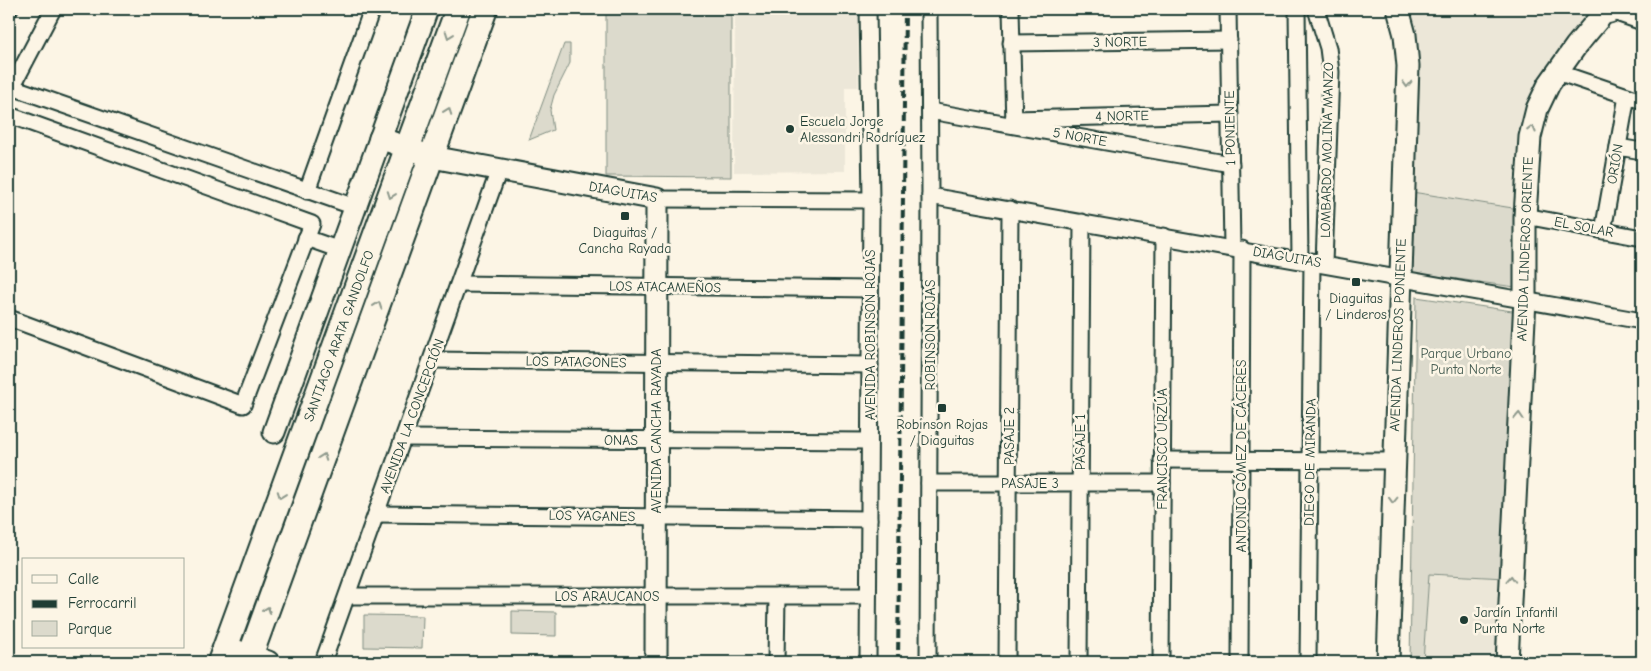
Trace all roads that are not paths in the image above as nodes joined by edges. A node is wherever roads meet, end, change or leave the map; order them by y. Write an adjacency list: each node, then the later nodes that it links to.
1 (53, 9): 31 (street)
2 (372, 9): 31 (street)
3 (427, 9): 24 (street)
4 (458, 9): 26 (main road, SANTIAGO ARATA GANDOLFO, one-way to 26)
5 (485, 9): 28 (main road, SANTIAGO ARATA GANDOLFO, one-way to 5)
6 (868, 9): 34 (street, AVENIDA ROBINSON ROJAS)
7 (929, 9): 20 (street, ROBINSON ROJAS)
8 (1010, 9): 16 (street)
9 (1228, 9): 15 (street, 1 PONIENTE)
10 (1297, 9): 45 (street)
11 (1316, 9): 45 (street, LOMBARDO MOLINA MANZO)
12 (1398, 9): 46 (street, AVENIDA LINDEROS PONIENTE, one-way to 46)
13 (1606, 9): 14 (street); 17 (street, AVENIDA LINDEROS ORIENTE)
14 (1642, 22)
15 (1229, 40): 16 (street, 3 NORTE); 21 (street, 1 PONIENTE)
16 (1011, 43): 23 (street)
17 (1557, 72): 18 (street); 37 (street, AVENIDA LINDEROS ORIENTE, one-way to 17)
18 (1627, 96): 19 (street); 25 (street, ORIÓN)
19 (1642, 101)
20 (930, 110): 23 (street, 5 NORTE); 32 (street, ROBINSON ROJAS)
21 (1230, 114): 23 (street, 4 NORTE); 29 (street, 1 PONIENTE)
22 (9, 115): 41 (street)
23 (1014, 122): 29 (street, 5 NORTE)
24 (380, 138): 26 (street, DIAGUITAS); 35 (street)
25 (1618, 147): 27 (street); 39 (street, ORIÓN)
26 (408, 149): 28 (street, DIAGUITAS); 75 (main road, SANTIAGO ARATA GANDOLFO, one-way to 75)
27 (1642, 151)
28 (432, 157): 30 (street, DIAGUITAS); 76 (main road, SANTIAGO ARATA GANDOLFO, one-way to 28)
29 (1231, 164): 43 (street, 1 PONIENTE)
30 (499, 170): 33 (street, DIAGUITAS); 47 (street, AVENIDA LA CONCEPCIÓN)
31 (307, 191): 35 (street)
32 (930, 196): 36 (street, DIAGUITAS); 64 (street, ROBINSON ROJAS)
33 (657, 199): 34 (street, DIAGUITAS); 48 (street, AVENIDA CANCHA RAYADA)
34 (871, 200): 49 (street, AVENIDA ROBINSON ROJAS)
35 (355, 207): 44 (street)
36 (1010, 210): 38 (street, DIAGUITAS); 65 (street, PASAJE 2)
37 (1525, 216): 39 (street, EL SOLAR); 50 (street, AVENIDA LINDEROS ORIENTE)
38 (1082, 222): 40 (street, DIAGUITAS); 66 (street, PASAJE 1)
39 (1604, 231): 42 (street, EL SOLAR)
40 (1164, 236): 43 (street, DIAGUITAS); 60 (street, FRANCISCO URZÚA)
41 (306, 238): 44 (street); 51 (street)
42 (1642, 238)
43 (1237, 248): 45 (street, DIAGUITAS); 61 (street, ANTONIO GÓMEZ DE CÁCERES)
44 (340, 250): 56 (street)
45 (1312, 261): 46 (street, DIAGUITAS); 62 (street, DIEGO DE MIRANDA)
46 (1399, 276): 50 (street, DIAGUITAS); 63 (street, AVENIDA LINDEROS PONIENTE)
47 (459, 284): 48 (street, LOS ATACAMEÑOS); 53 (street, AVENIDA LA CONCEPCIÓN)
48 (657, 286): 49 (street, LOS ATACAMEÑOS); 54 (street, AVENIDA CANCHA RAYADA)
49 (870, 289): 55 (street, AVENIDA ROBINSON ROJAS)
50 (1525, 299): 52 (street, DIAGUITAS); 88 (street, AVENIDA LINDEROS ORIENTE, one-way to 50)
51 (9, 318)
52 (1642, 321)
53 (432, 360): 54 (street, LOS PATAGONES); 57 (street, AVENIDA LA CONCEPCIÓN)
54 (656, 363): 55 (street, LOS PATAGONES); 58 (street, AVENIDA CANCHA RAYADA)
55 (870, 365): 59 (street, AVENIDA ROBINSON ROJAS)
56 (274, 432)
57 (404, 438): 58 (street, ONAS); 68 (street, AVENIDA LA CONCEPCIÓN)
58 (656, 440): 59 (street, ONAS); 69 (street, AVENIDA CANCHA RAYADA)
59 (869, 440): 70 (street, AVENIDA ROBINSON ROJAS)
60 (1162, 460): 61 (street); 67 (street, FRANCISCO URZÚA)
61 (1241, 461): 62 (street); 85 (street, ANTONIO GÓMEZ DE CÁCERES)
62 (1310, 461): 63 (street); 86 (street, DIEGO DE MIRANDA)
63 (1394, 462): 87 (street, AVENIDA LINDEROS PONIENTE, one-way to 87)
64 (929, 483): 65 (street, PASAJE 3); 81 (street, ROBINSON ROJAS)
65 (1008, 483): 66 (street, PASAJE 3); 82 (street, PASAJE 2)
66 (1080, 483): 67 (street, PASAJE 3); 83 (street, PASAJE 1)
67 (1162, 483): 84 (street, FRANCISCO URZÚA)
68 (376, 514): 69 (street, LOS YAGANES); 71 (street, AVENIDA LA CONCEPCIÓN)
69 (656, 517): 70 (street, LOS YAGANES); 72 (street, AVENIDA CANCHA RAYADA)
70 (869, 519): 74 (street, AVENIDA ROBINSON ROJAS)
71 (347, 596): 72 (street, LOS ARAUCANOS); 77 (street, AVENIDA LA CONCEPCIÓN)
72 (656, 596): 73 (street, LOS ARAUCANOS); 78 (street, AVENIDA CANCHA RAYADA)
73 (777, 596): 74 (street, LOS ARAUCANOS); 79 (street)
74 (868, 596): 80 (street, AVENIDA ROBINSON ROJAS)
75 (223, 655): 76 (street)
76 (255, 660)
77 (323, 662)
78 (656, 662)
79 (776, 662)
80 (868, 662)
81 (928, 662)
82 (1007, 662)
83 (1079, 662)
84 (1161, 662)
85 (1240, 662)
86 (1308, 662)
87 (1388, 662)
88 (1507, 662)

